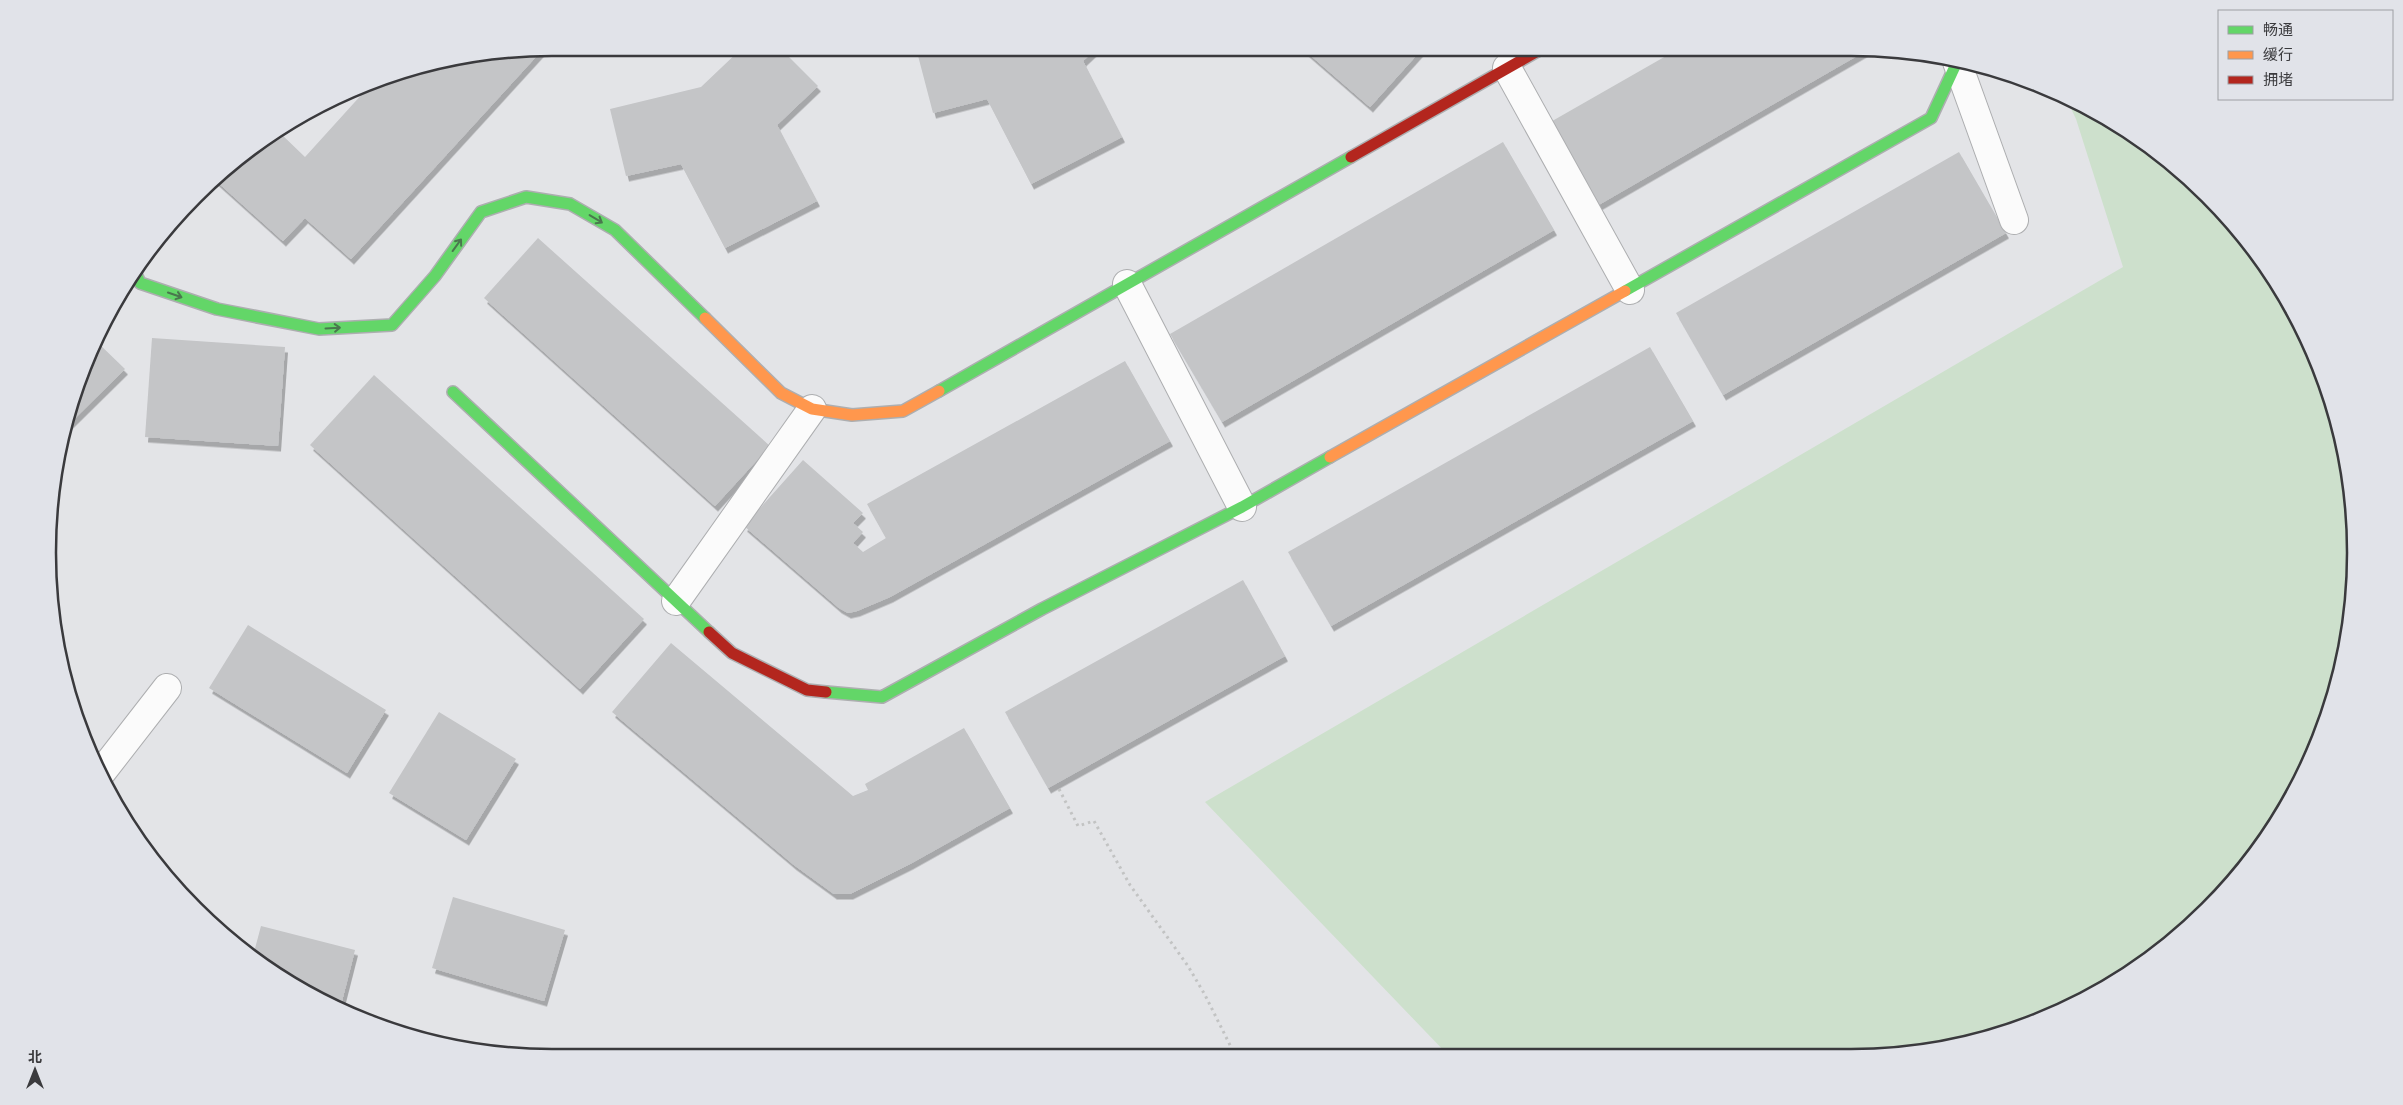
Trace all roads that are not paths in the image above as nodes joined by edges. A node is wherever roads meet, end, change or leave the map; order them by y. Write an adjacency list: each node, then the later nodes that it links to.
1 (1529, 56): 3 (street)
2 (1953, 67): 8 (street)
3 (1507, 68): 7 (street); 8 (street)
4 (1959, 69): 5 (street)
5 (2014, 220)
6 (139, 279): 10 (street, one-way to 10)
7 (1127, 284): 10 (street); 11 (street)
8 (1630, 290): 11 (street)
9 (452, 392): 12 (street)
10 (812, 408): 12 (street)
11 (1242, 507): 12 (street)
12 (676, 601)
13 (167, 688): 14 (street)
14 (105, 768)

